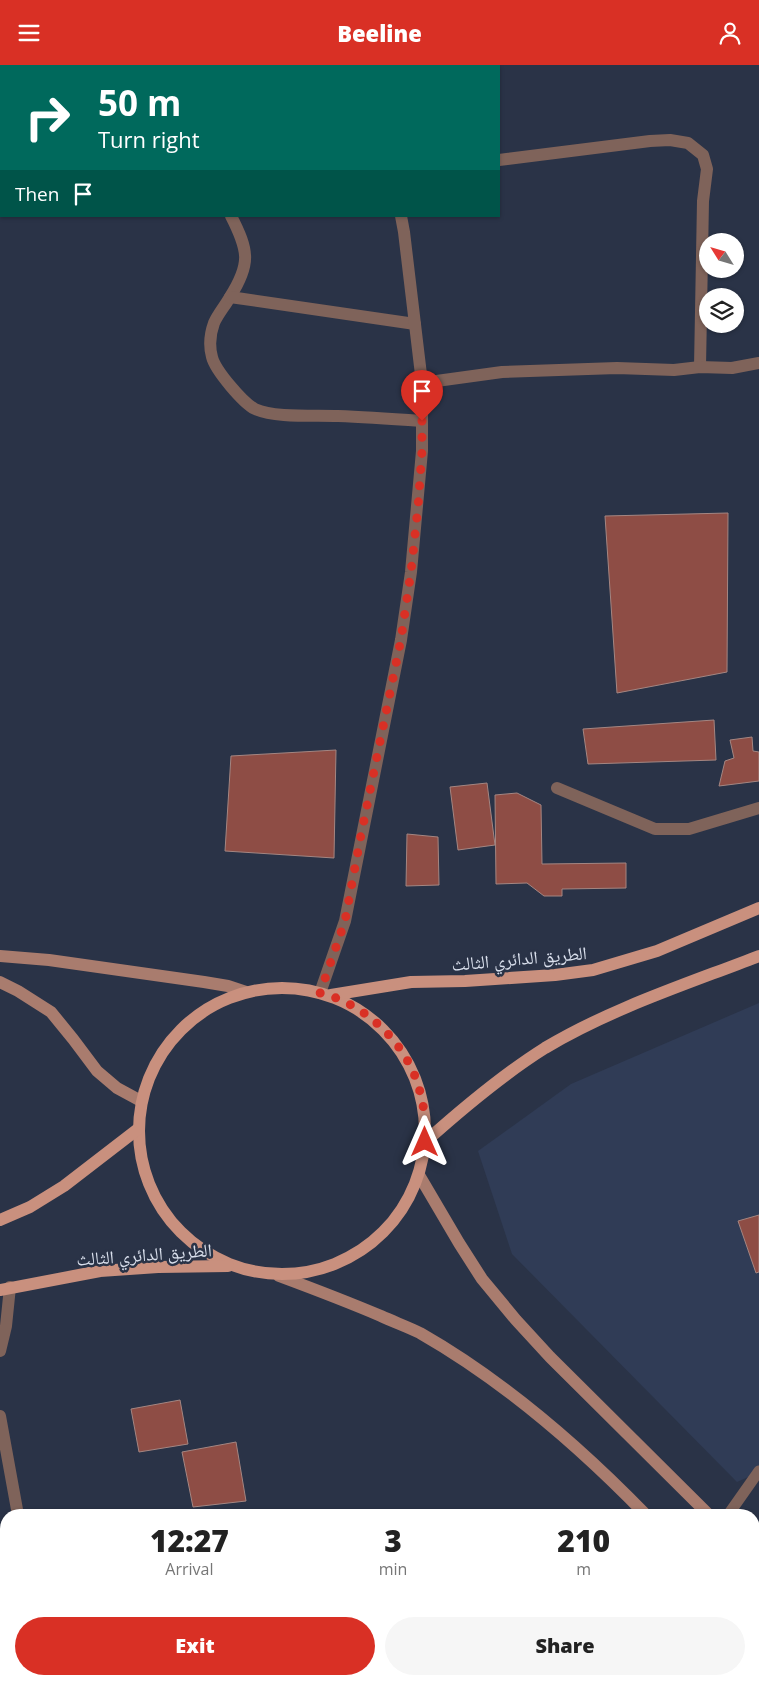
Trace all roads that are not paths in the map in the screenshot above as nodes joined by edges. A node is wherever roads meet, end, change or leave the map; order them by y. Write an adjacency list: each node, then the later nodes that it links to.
1 (500, 160): 7 (street)
2 (231, 217): 4 (street)
3 (401, 217): 5 (street)
4 (230, 297): 5 (street); 9 (street)
5 (415, 324): 8 (street)
6 (759, 363): 7 (street)
7 (700, 367): 8 (street)
8 (422, 383): 9 (street)
9 (422, 421): 17 (street)
10 (557, 788): 11 (street)
11 (759, 808)
12 (759, 908): 17 (main road, الطريق الدائري الثالث)
13 (0, 956): 16 (street)
14 (759, 956): 20 (main road)
15 (0, 981): 18 (street)
16 (246, 992): 17 (main road); 18 (main road)
17 (326, 994): 20 (main road)
18 (141, 1101): 19 (main road)
19 (138, 1129): 22 (main road); 23 (main road)
20 (425, 1142): 21 (main road)
21 (419, 1175): 24 (main road); 31 (street)
22 (0, 1220)
23 (231, 1267): 24 (main road); 25 (main road, الطريق الدائري الثالث)
24 (280, 1276): 30 (street)
25 (5, 1289): 26 (street)
26 (0, 1351)
27 (0, 1416): 29 (street)
28 (759, 1471): 32 (lane)
29 (17, 1509)
30 (640, 1509)
31 (703, 1509)
32 (732, 1509)

